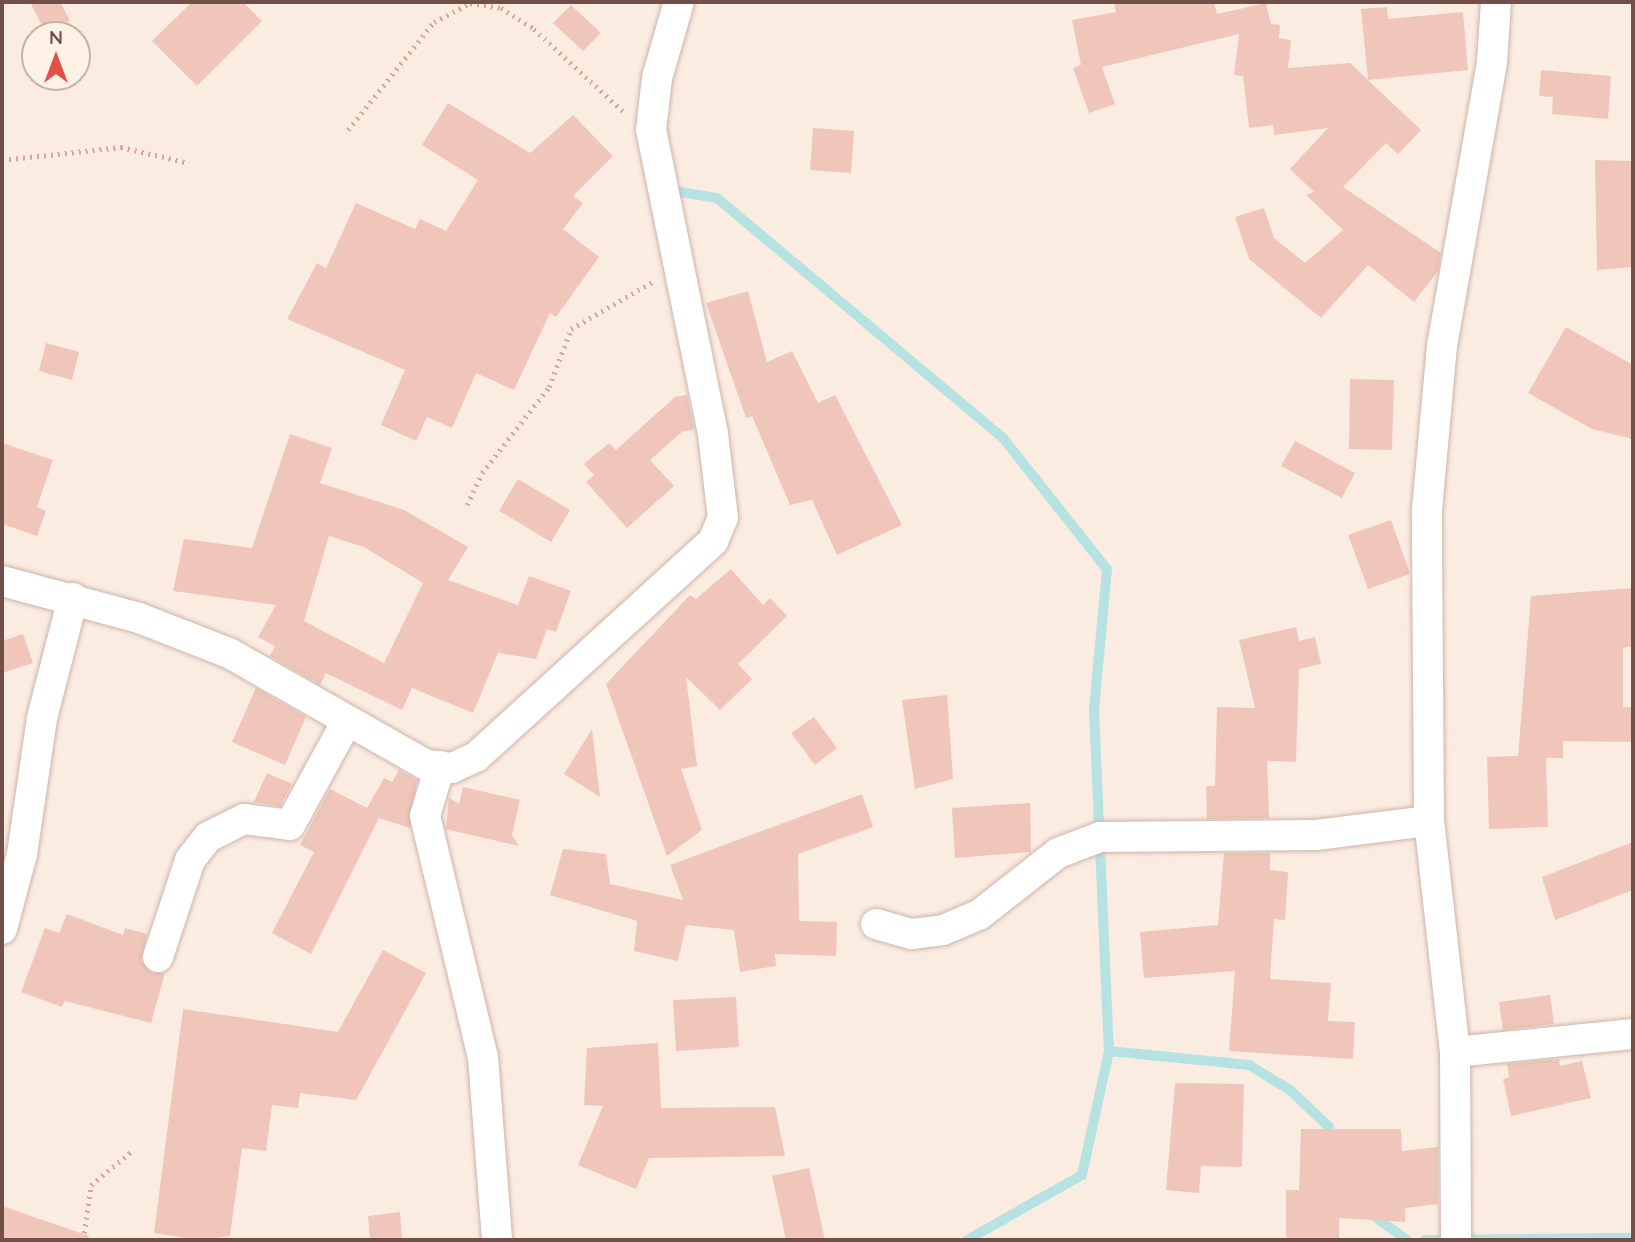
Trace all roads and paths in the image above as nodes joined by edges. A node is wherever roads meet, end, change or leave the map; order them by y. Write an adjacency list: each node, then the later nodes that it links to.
1 (679, 2): 4 (street)
2 (1496, 2): 13 (street)
3 (348, 130): 4 (path)
4 (651, 130): 7 (street)
5 (2, 160): 6 (path)
6 (189, 163)
7 (678, 265): 8 (path); 12 (street)
8 (467, 505)
9 (2, 581): 10 (street)
10 (73, 598): 11 (street); 15 (street)
11 (347, 722): 12 (street); 16 (street)
12 (440, 766): 21 (street)
13 (1429, 821): 14 (street); 18 (street)
14 (876, 924)
15 (2, 929)
16 (158, 957)
17 (1633, 1034): 18 (street)
18 (1455, 1052): 22 (street)
19 (133, 1150): 20 (path)
20 (83, 1240)
21 (497, 1240)
22 (1456, 1240)

